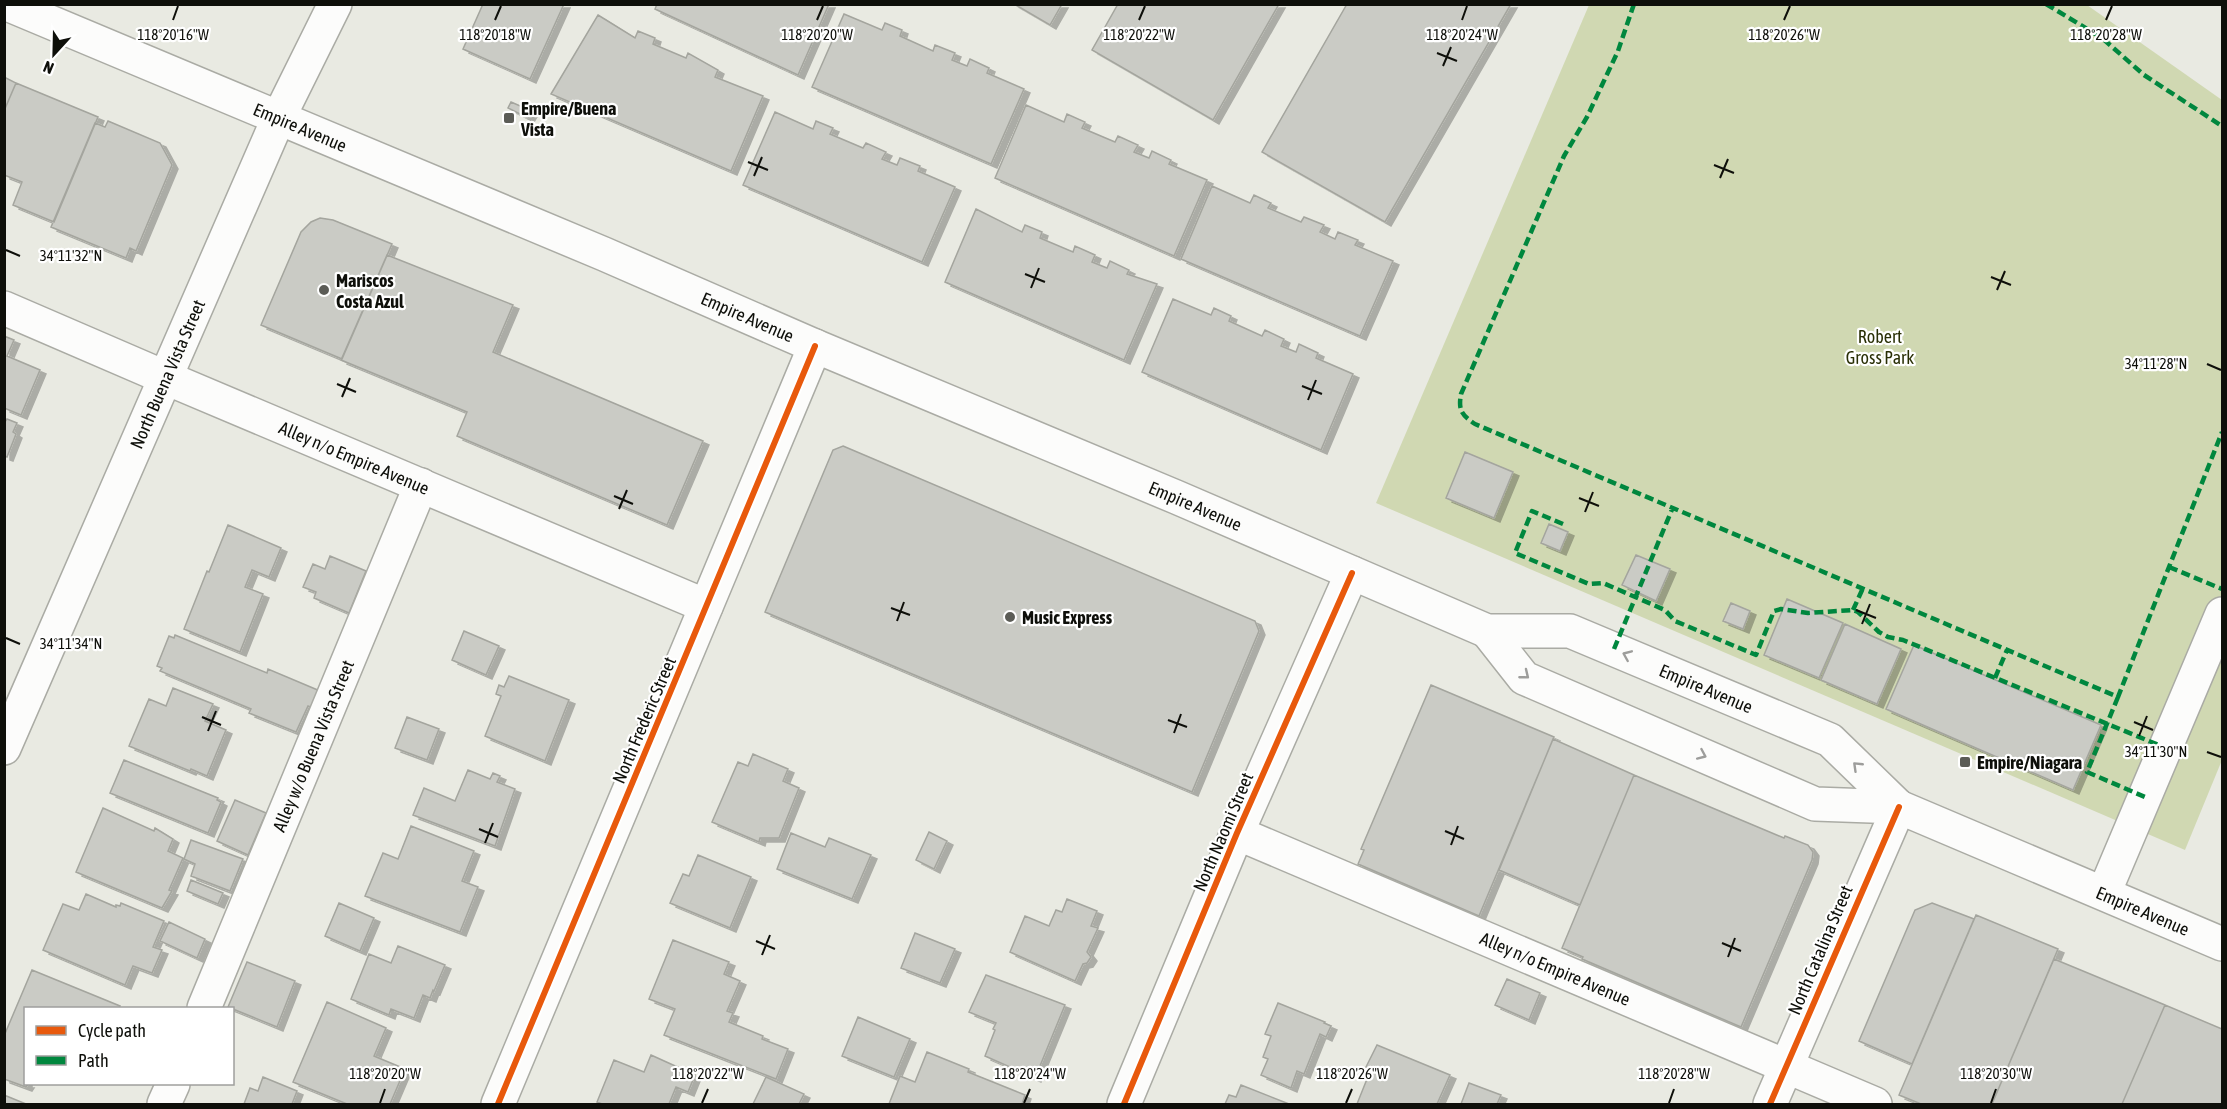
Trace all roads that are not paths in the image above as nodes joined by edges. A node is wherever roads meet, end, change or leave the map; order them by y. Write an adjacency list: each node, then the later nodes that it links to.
1 (7, 4): 3 (main road, Empire Avenue)
2 (335, 4): 3 (main road, North Buena Vista Street)
3 (279, 117): 5 (main road, Empire Avenue); 6 (main road, North Buena Vista Street)
4 (4, 308): 6 (main road, Alley n/o Empire Avenue)
5 (815, 346): 8 (main road, Empire Avenue); 9 (main road, North Frederic Street)
6 (164, 377): 7 (main road, Alley n/o Empire Avenue); 12 (main road, North Buena Vista Street)
7 (421, 485): 9 (main road, Alley n/o Empire Avenue); 17 (main road, Alley w/o Buena Vista Street)
8 (1352, 573): 11 (main road, Empire Avenue); 14 (main road, North Naomi Street)
9 (706, 606): 21 (main road, North Frederic Street)
10 (2223, 614): 15 (main road)
11 (1487, 631): 13 (main road, Empire Avenue, one-way to 13); 13 (main road, Empire Avenue, one-way to 11)
12 (4, 748)
13 (1899, 807): 15 (main road, Empire Avenue); 18 (main road, North Catalina Street)
14 (1238, 833): 18 (main road, Alley n/o Empire Avenue); 22 (main road, North Naomi Street)
15 (2104, 893): 16 (main road, Empire Avenue)
16 (2223, 944)
17 (204, 1007)
18 (1786, 1067): 23 (main road, North Catalina Street); 24 (main road, Alley n/o Empire Avenue)
19 (172, 1085): 20 (main road)
20 (164, 1104)
21 (498, 1104)
22 (1124, 1104)
23 (1770, 1104)
24 (1875, 1104)

